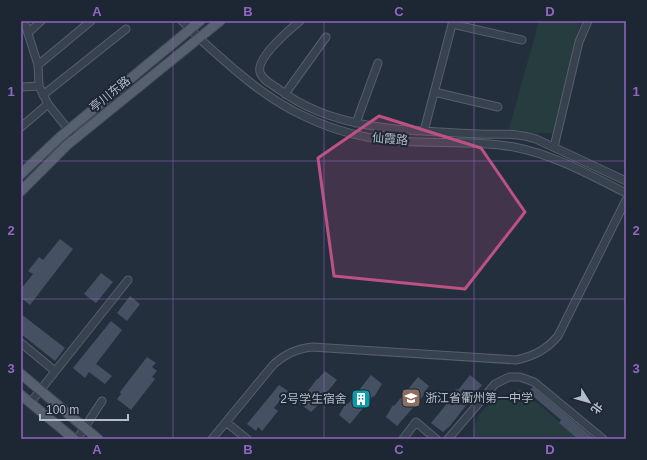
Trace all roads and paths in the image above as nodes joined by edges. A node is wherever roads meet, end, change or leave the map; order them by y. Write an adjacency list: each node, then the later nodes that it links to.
1 (24, 21): 12 (street)
2 (41, 21): 12 (street)
3 (91, 21): 17 (street)
4 (182, 21): 11 (street, 仙霞路)
5 (200, 21): 11 (main road, 亭川东路)
6 (220, 21): 14 (main road, 亭川东路)
7 (300, 21): 21 (street)
8 (588, 21): 31 (street)
9 (453, 22): 15 (street); 20 (street)
10 (126, 28): 22 (street)
11 (191, 29): 14 (street, 仙霞路); 27 (main road, 亭川东路)
12 (28, 33): 17 (street)
13 (326, 37): 21 (street)
14 (200, 39): 29 (main road, 亭川东路); 32 (street, 仙霞路)
15 (522, 40)
16 (378, 63): 25 (street)
17 (38, 65): 18 (street)
18 (39, 86): 19 (street); 22 (street)
19 (21, 87)
20 (434, 92): 24 (street); 28 (street)
21 (285, 94): 25 (street)
22 (43, 95): 23 (street)
23 (48, 104): 26 (street); 27 (street)
24 (498, 106)
25 (356, 123): 28 (street)
26 (21, 127)
27 (68, 130): 29 (street); 33 (main road, 亭川东路)
28 (424, 131): 30 (street)
29 (75, 138): 35 (main road, 亭川东路)
30 (536, 139): 31 (street); 32 (street)
31 (554, 147): 34 (street)
32 (534, 152): 36 (street, 仙霞路)
33 (21, 174)
34 (626, 182)
35 (21, 191)
36 (626, 194)
37 (626, 200): 46 (street)
38 (128, 280): 40 (street)
39 (21, 343): 40 (street)
40 (55, 371): 42 (street)
41 (21, 374): 42 (main road)
42 (40, 390): 45 (street); 47 (main road)
43 (21, 395): 45 (main road)
44 (102, 401): 47 (street)
45 (30, 403): 48 (main road)
46 (226, 422): 50 (street); 51 (street)
47 (84, 427): 48 (street); 49 (main road)
48 (76, 439)
49 (98, 439)
50 (212, 439)
51 (247, 439)
52 (403, 439): 53 (street)
53 (436, 439)
54 (448, 439): 55 (street)
55 (604, 439)

